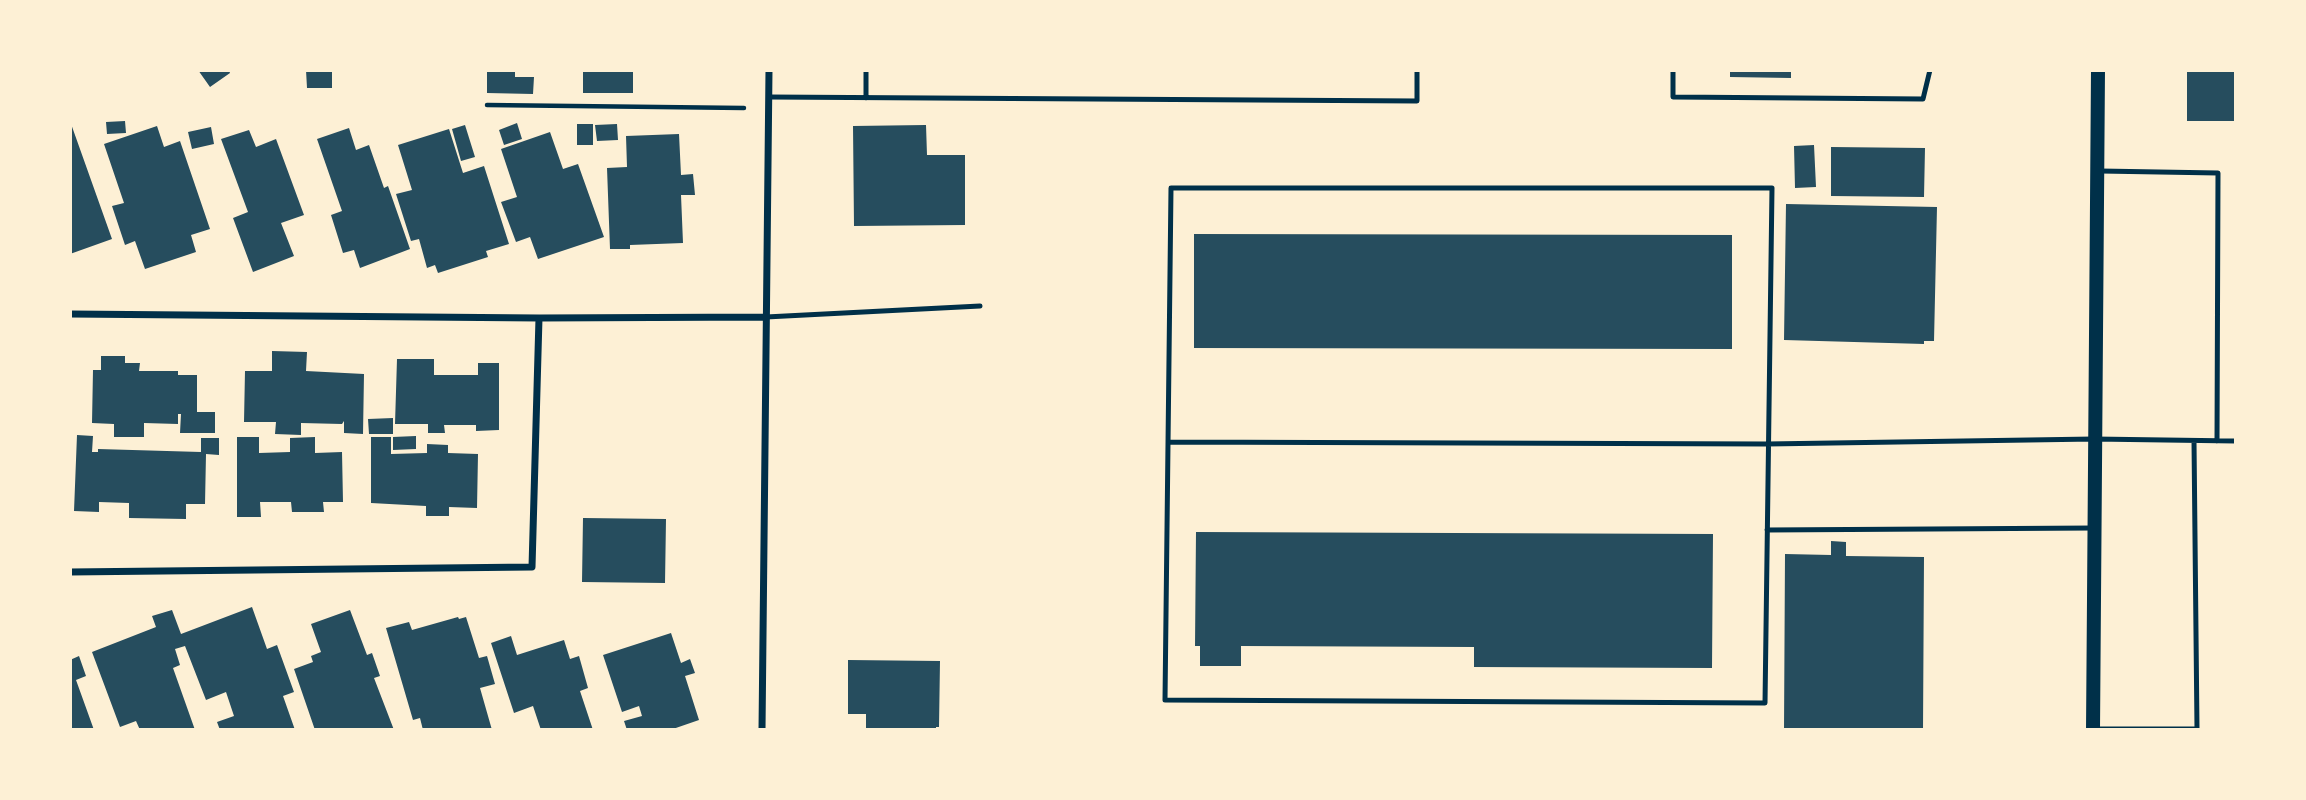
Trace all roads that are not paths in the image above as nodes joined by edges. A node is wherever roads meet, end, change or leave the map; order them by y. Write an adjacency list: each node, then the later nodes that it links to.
1 (769, 70): 7 (street)
2 (866, 70): 8 (lane)
3 (1417, 70): 8 (lane)
4 (1673, 70): 5 (lane)
5 (1930, 70)
6 (2098, 70): 9 (main road)
7 (769, 97): 8 (lane); 12 (street)
8 (866, 98)
9 (2097, 171): 14 (main road); 16 (lane)
10 (980, 306): 12 (lane)
11 (70, 314): 13 (street)
12 (766, 317): 13 (street); 24 (street)
13 (539, 318): 22 (street)
14 (2094, 439): 15 (lane); 19 (lane); 20 (main road)
15 (2194, 441): 16 (lane); 23 (lane)
16 (2217, 441): 17 (lane)
17 (2236, 441)
18 (1168, 442): 19 (lane); 19 (lane); 21 (lane)
19 (1767, 444): 21 (lane)
20 (2094, 528): 21 (lane); 23 (main road)
21 (1767, 530)
22 (70, 572)
23 (2093, 729)
24 (762, 730)

